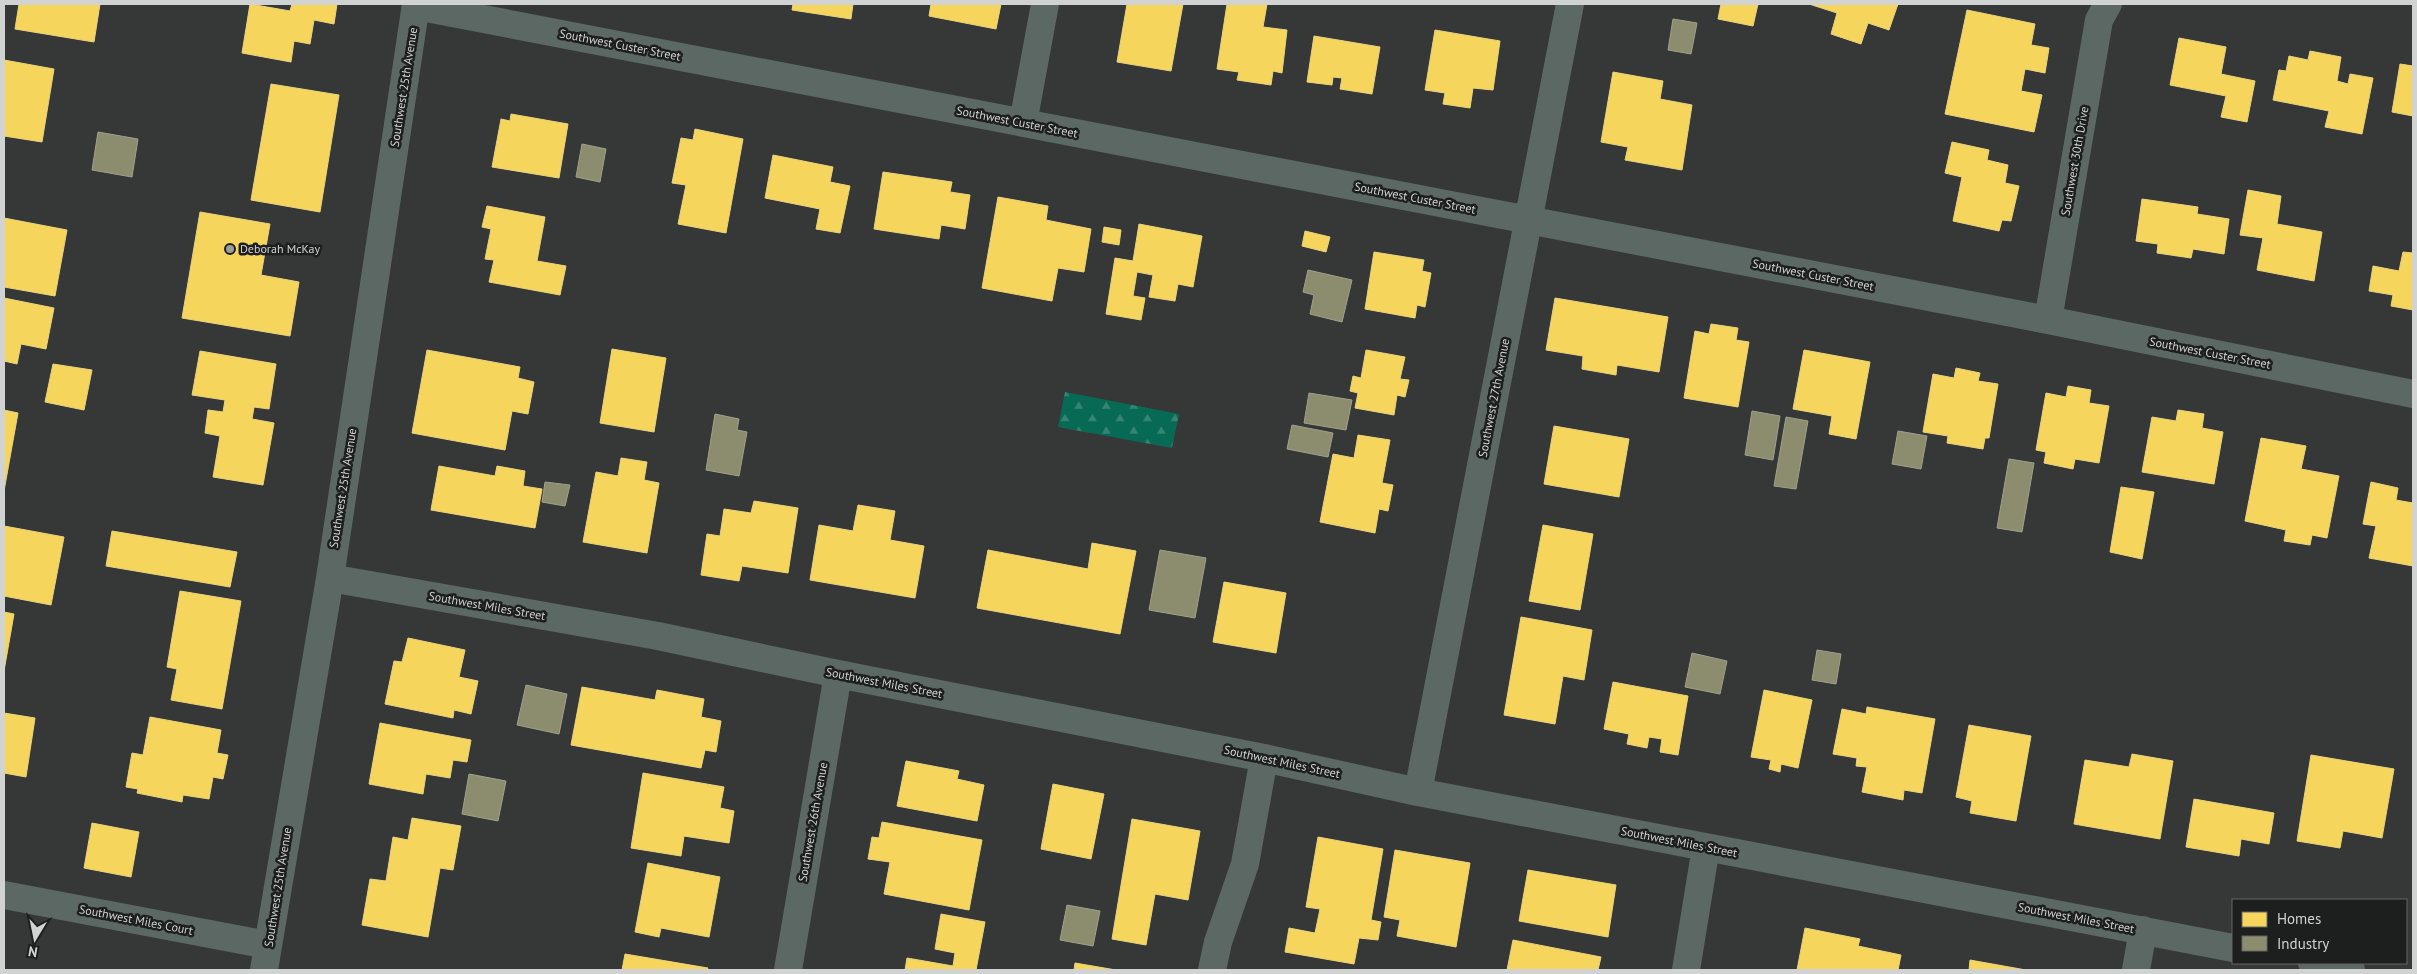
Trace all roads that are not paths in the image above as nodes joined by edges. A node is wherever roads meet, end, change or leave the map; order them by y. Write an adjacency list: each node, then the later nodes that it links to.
1 (1045, 4): 5 (street)
2 (1570, 4): 6 (street, Southwest 27th Avenue)
3 (2108, 4): 7 (street, Southwest 30th Drive)
4 (416, 5): 5 (street, Southwest Custer Street); 9 (street, Southwest 25th Avenue)
5 (1023, 123): 6 (street, Southwest Custer Street)
6 (1528, 220): 7 (street, Southwest Custer Street); 12 (street, Southwest 27th Avenue)
7 (2048, 320): 8 (street, Southwest Custer Street)
8 (2413, 394)
9 (330, 578): 10 (street, Southwest Miles Street); 17 (street, Southwest 25th Avenue)
10 (838, 674): 11 (street, Southwest Miles Street); 19 (street, Southwest 26th Avenue)
11 (1264, 758): 12 (street, Southwest Miles Street); 20 (street)
12 (1418, 792): 13 (street, Southwest Miles Street)
13 (1706, 847): 15 (street, Southwest Miles Street); 21 (street)
14 (4, 895): 17 (street, Southwest Miles Court)
15 (2143, 930): 16 (street, Southwest Miles Street); 22 (street)
16 (2232, 948)
17 (266, 958)
18 (2318, 964): 23 (street)
19 (788, 970)
20 (1212, 970)
21 (1686, 970)
22 (2136, 970)
23 (2351, 970)

